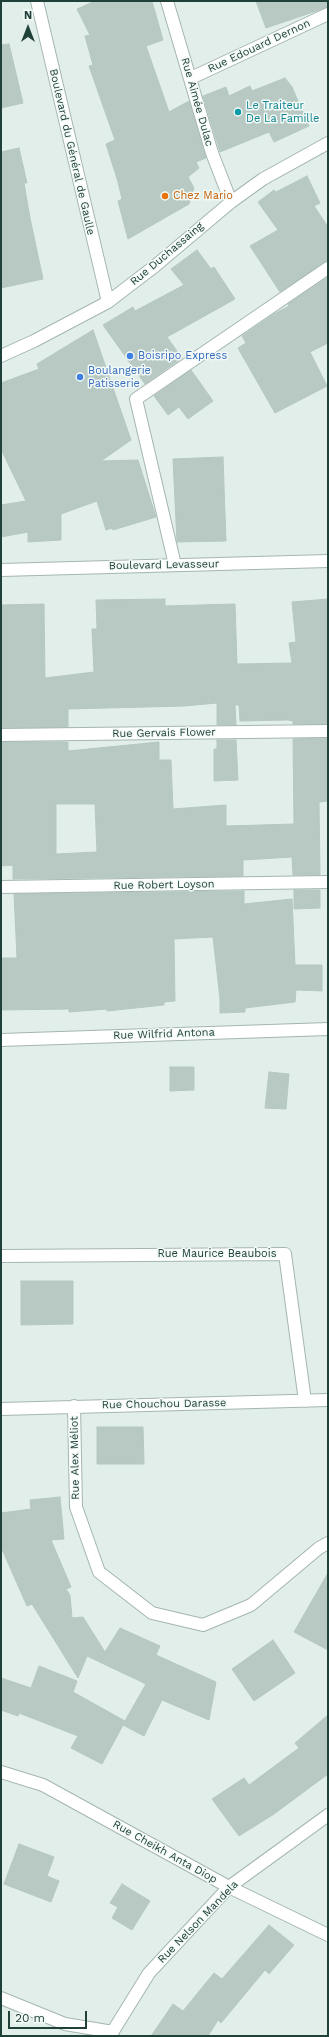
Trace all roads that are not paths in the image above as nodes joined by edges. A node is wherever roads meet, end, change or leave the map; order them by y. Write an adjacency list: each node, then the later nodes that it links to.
1 (37, 1): 8 (street, Boulevard du Général de Gaulle)
2 (167, 1): 4 (street, Rue Aimée Dulac)
3 (328, 14): 4 (street, Rue Edouard Dernon)
4 (191, 78): 6 (street, Rue Aimée Dulac)
5 (328, 143): 6 (street, Rue Duchassaing)
6 (231, 202): 8 (street, Rue Duchassaing)
7 (328, 268): 11 (street)
8 (108, 302): 9 (street, Rue Duchassaing)
9 (1, 356)
10 (328, 561): 11 (street, Boulevard Levasseur)
11 (175, 565): 12 (street, Boulevard Levasseur)
12 (1, 570)
13 (328, 731): 14 (street, Rue Gervais Flower)
14 (1, 735)
15 (328, 882): 16 (street, Rue Robert Loyson)
16 (1, 887)
17 (328, 1028): 18 (street, Rue Wilfrid Antona)
18 (1, 1040)
19 (1, 1256): 21 (street, Rue Maurice Beaubois)
20 (328, 1400): 21 (street, Rue Chouchou Darasse)
21 (305, 1401): 22 (street, Rue Chouchou Darasse)
22 (74, 1406): 23 (street, Rue Chouchou Darasse); 24 (street, Rue Alex Méliot)
23 (1, 1409)
24 (328, 1543)
25 (1, 1772): 27 (street, Rue Cheikh Anta Diop)
26 (328, 1815): 27 (street, Rue Nelson Mandela)
27 (229, 1887): 28 (street, Rue Cheikh Anta Diop); 30 (street, Rue Nelson Mandela)
28 (328, 1935)
29 (1, 1998): 30 (street)
30 (112, 2034)

